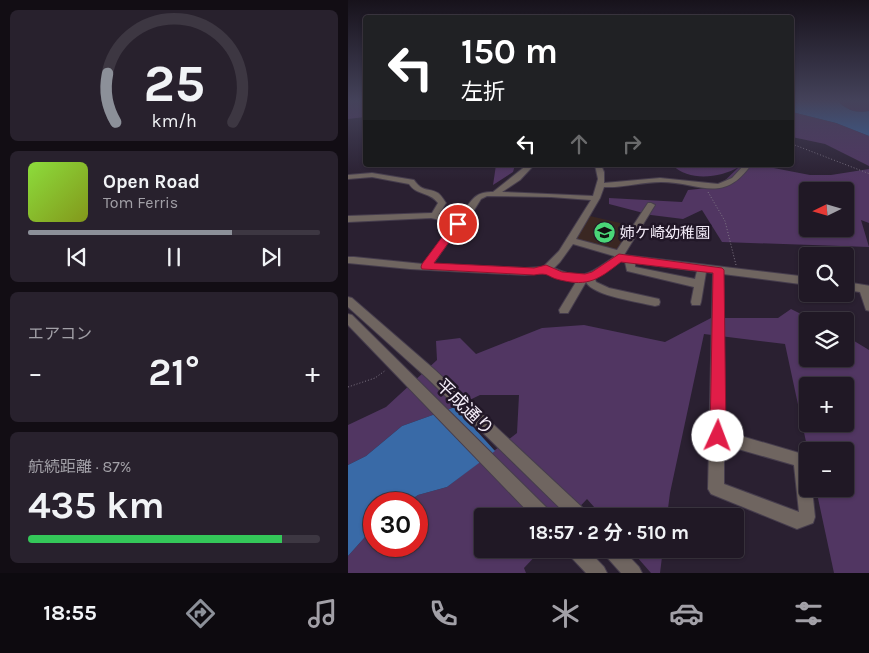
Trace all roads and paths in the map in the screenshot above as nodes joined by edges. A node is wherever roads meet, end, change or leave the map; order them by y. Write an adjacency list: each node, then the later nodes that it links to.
1 (794, 145): 5 (path)
2 (529, 167): 9 (street)
3 (599, 167): 7 (street)
4 (746, 167): 8 (street)
5 (870, 174)
6 (348, 177): 12 (street)
7 (602, 185): 8 (street); 10 (street)
8 (705, 186): 23 (path)
9 (496, 193): 10 (street); 14 (street)
10 (596, 198): 15 (street)
11 (650, 206): 16 (street)
12 (434, 216): 13 (street); 14 (street)
13 (348, 219)
14 (459, 221): 19 (street)
15 (570, 240): 16 (street); 21 (street)
16 (619, 256): 17 (street); 24 (street)
17 (630, 259): 20 (street); 26 (street)
18 (348, 260): 19 (street)
19 (426, 267): 21 (street)
20 (702, 268): 22 (street); 26 (street)
21 (546, 269): 24 (street)
22 (718, 270): 23 (street); 37 (street)
23 (738, 272): 25 (street)
24 (586, 277): 30 (street); 33 (street)
25 (799, 279)
26 (699, 284): 31 (street)
27 (854, 288): 28 (street)
28 (867, 290): 32 (street)
29 (348, 301): 39 (street, 平成通り)
30 (655, 302)
31 (696, 302)
32 (870, 307)
33 (564, 310)
34 (348, 318): 35 (street, 平成通り)
35 (394, 364): 36 (path); 38 (street, 平成通り)
36 (348, 388)
37 (718, 436): 37 (street)
38 (535, 508)
39 (571, 508)
40 (584, 558): 42 (street)
41 (619, 558): 43 (street)
42 (598, 573)
43 (633, 573)

